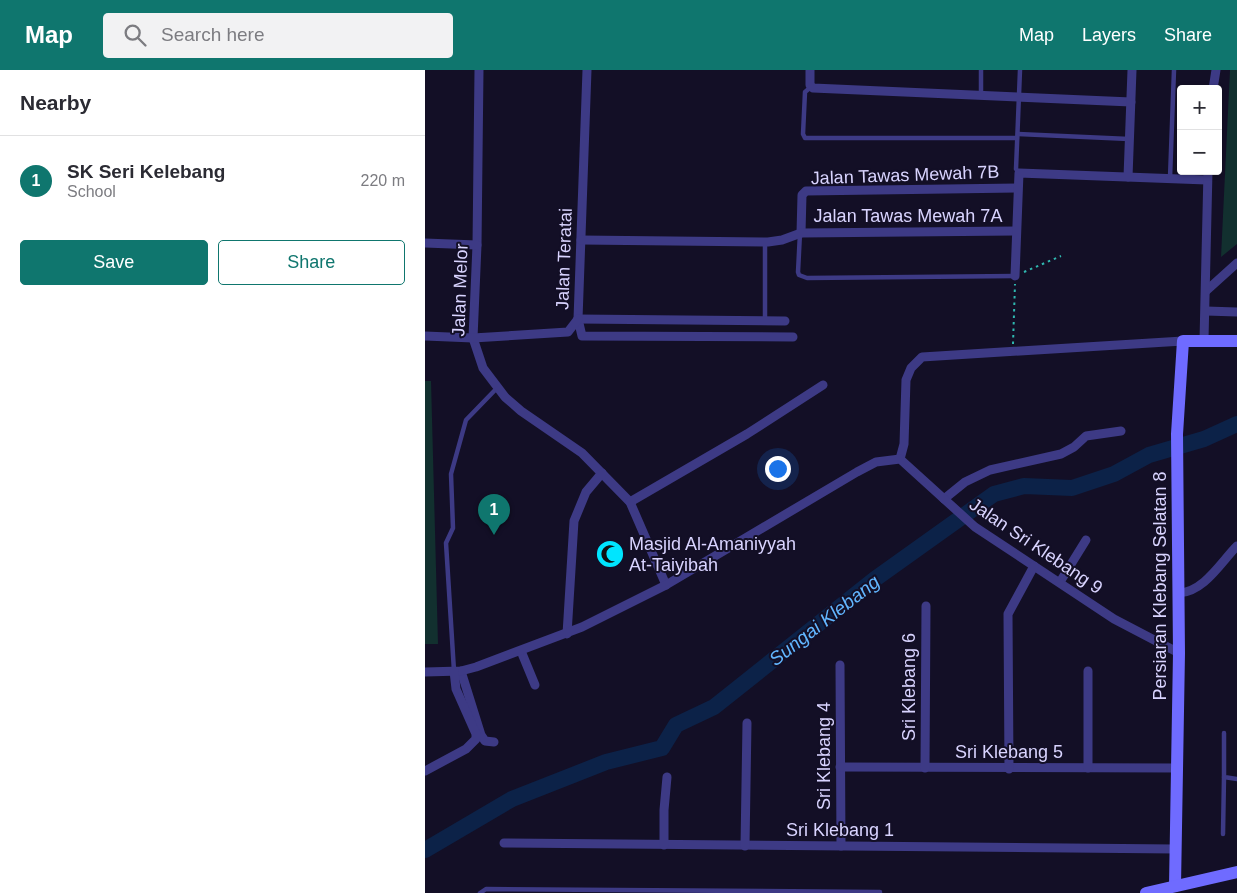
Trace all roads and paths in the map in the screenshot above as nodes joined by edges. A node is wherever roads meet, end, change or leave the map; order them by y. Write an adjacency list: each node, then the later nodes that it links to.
1 (479, 70): 26 (street, Jalan Melor)
2 (587, 70): 23 (street, Jalan Teratai)
3 (810, 70): 10 (street)
4 (981, 70): 11 (lane)
5 (1020, 70): 12 (lane)
6 (1132, 70): 13 (street)
7 (1175, 70): 19 (lane)
8 (1216, 70): 9 (street)
9 (1214, 85)
10 (811, 87): 11 (street); 14 (lane)
11 (981, 94): 12 (street)
12 (1019, 96): 13 (street); 14 (lane)
13 (1131, 102): 15 (street)
14 (1017, 136): 15 (lane); 16 (lane)
15 (1129, 139): 17 (street)
16 (1019, 173): 17 (street); 20 (street)
17 (1128, 176): 19 (street)
18 (1207, 176): 19 (street); 30 (street)
19 (1169, 178)
20 (1017, 188): 21 (street); 22 (street, Jalan Tawas Mewah 7B)
21 (1016, 231): 22 (street, Jalan Tawas Mewah 7A); 29 (street)
22 (801, 233): 24 (street, Jalan Tawas Mewah 7A); 29 (lane)
23 (581, 240): 24 (street, Jalan Tawas Mewah 7A); 33 (street, Jalan Teratai)
24 (765, 242): 34 (lane)
25 (425, 244): 26 (street)
26 (477, 245): 38 (street, Jalan Melor)
27 (1061, 256): 29 (path)
28 (1237, 263): 30 (street)
29 (1015, 276): 42 (path)
30 (1206, 291): 31 (street)
31 (1206, 311): 32 (street); 39 (street)
32 (1237, 312)
33 (578, 319): 34 (street); 37 (street); 38 (street, Jalan Teratai)
34 (765, 320): 35 (street)
35 (785, 320)
36 (425, 336): 38 (street, Jalan Teratai)
37 (793, 337)
38 (473, 338): 44 (street, Jalan Melor)
39 (1204, 340): 40 (street); 41 (street)
40 (1183, 341): 42 (street); 55 (street, Persiaran Klebang Selatan 8)
41 (1237, 341)
42 (1013, 352): 46 (street)
43 (823, 385): 49 (street)
44 (497, 388): 47 (street, Jalan Melor); 61 (lane)
45 (1121, 431): 48 (street)
46 (900, 459): 48 (street, Jalan Sri Klebang 9); 54 (street)
47 (602, 473): 49 (street, Jalan Melor); 57 (street)
48 (944, 499): 52 (street, Jalan Sri Klebang 9)
49 (630, 502): 54 (street, Jalan Melor)
50 (1086, 540): 53 (street)
51 (1237, 546): 55 (street)
52 (1034, 566): 53 (street, Jalan Sri Klebang 9); 72 (street)
53 (1060, 582): 59 (street, Jalan Sri Klebang 9)
54 (666, 585): 57 (street)
55 (1179, 593): 59 (street, Persiaran Klebang Selatan 8)
56 (926, 606): 69 (street, Sri Klebang 6)
57 (567, 634): 58 (street)
58 (521, 650): 61 (street); 64 (street)
59 (1179, 653): 71 (street, Persiaran Klebang Selatan 8)
60 (840, 665): 68 (street, Sri Klebang 4)
61 (457, 671): 63 (street); 67 (street); 73 (street)
62 (1089, 671): 70 (street)
63 (425, 672)
64 (535, 685)
65 (747, 723): 80 (street)
66 (1224, 733): 75 (lane)
67 (495, 742)
68 (840, 767): 69 (street, Sri Klebang 5); 81 (street, Sri Klebang 4)
69 (925, 768): 72 (street, Sri Klebang 5)
70 (1088, 768): 71 (street, Sri Klebang 5); 72 (street, Sri Klebang 5)
71 (1177, 768): 82 (street, Persiaran Klebang Selatan 8)
72 (1009, 769)
73 (425, 771)
74 (667, 777): 79 (street)
75 (1224, 777): 76 (lane); 77 (lane)
76 (1237, 779)
77 (1223, 834)
78 (504, 843): 79 (street, Sri Klebang 1)
79 (664, 845): 80 (street, Sri Klebang 1)
80 (745, 846): 81 (street, Sri Klebang 1)
81 (841, 846): 82 (street, Sri Klebang 1)
82 (1175, 849): 84 (street, Persiaran Klebang Selatan 8)
83 (1237, 872): 84 (street)
84 (1176, 890): 88 (street)
85 (751, 892): 86 (lane); 87 (lane)
86 (880, 892)
87 (480, 893)
88 (1145, 893)

